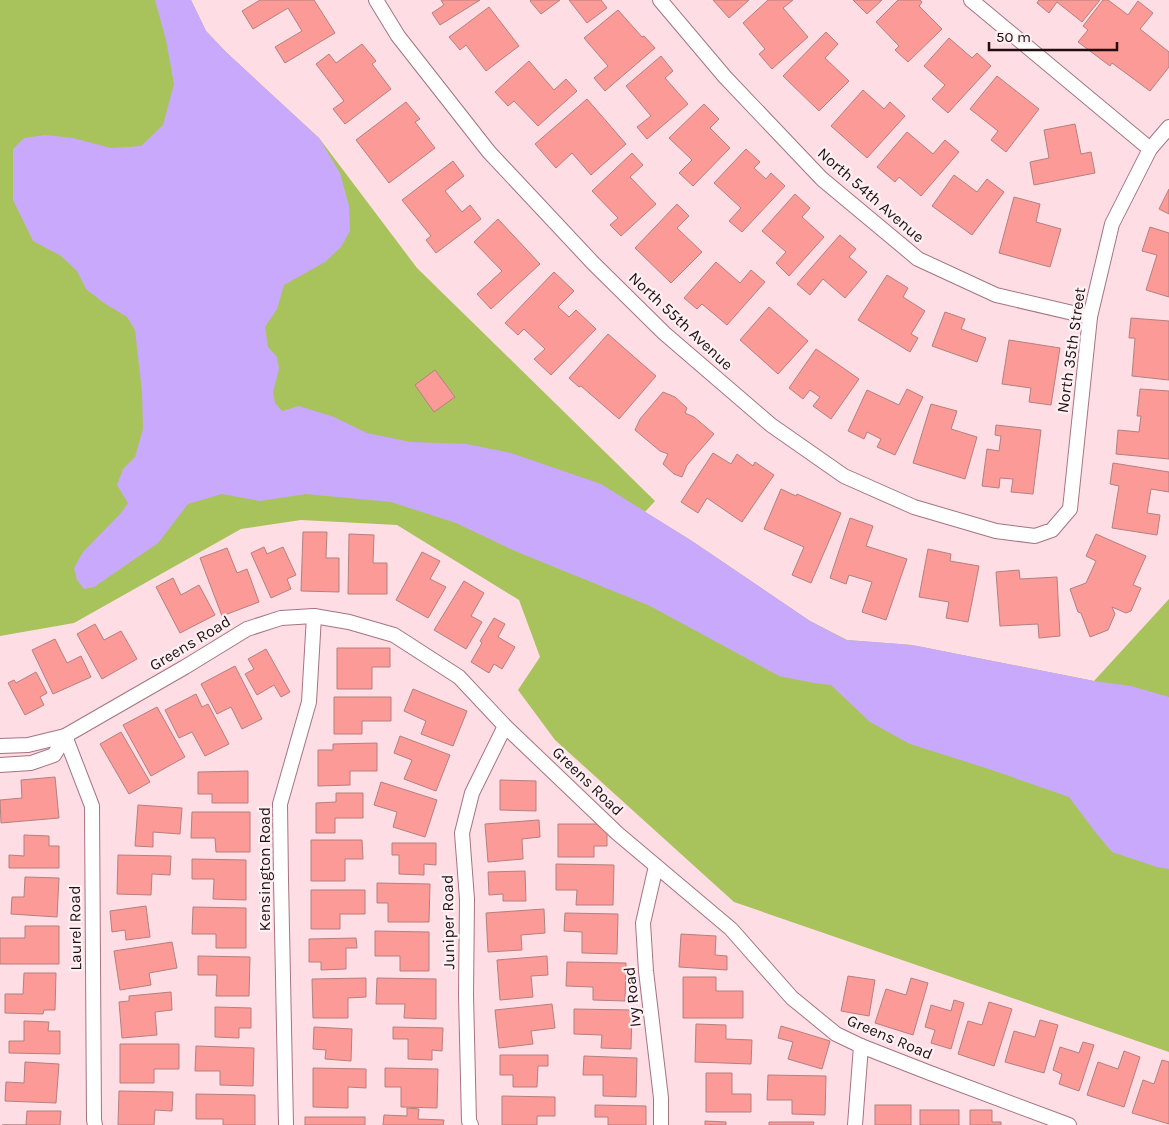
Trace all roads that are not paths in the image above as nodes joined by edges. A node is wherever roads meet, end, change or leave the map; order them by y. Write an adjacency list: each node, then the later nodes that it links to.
1 (376, 0): 7 (street, North 55th Avenue)
2 (660, 0): 6 (street, North 54th Avenue)
3 (971, 0): 5 (street)
4 (1169, 127): 5 (street, North 35th Street)
5 (1150, 149): 6 (street, North 35th Street)
6 (1090, 317): 7 (street, North 35th Street)
7 (1052, 530)
8 (314, 616): 9 (street, Greens Road); 10 (street, Greens Road); 18 (street, Kensington Road)
9 (505, 726): 15 (street, Greens Road); 19 (street, Juniper Road)
10 (65, 736): 11 (street, Greens Road); 13 (street, Greens Road); 17 (street, Laurel Road)
11 (20, 745): 12 (street, Greens Road); 13 (street)
12 (0, 746)
13 (21, 764): 14 (street, Greens Road)
14 (0, 765)
15 (656, 866): 16 (street, Greens Road); 20 (street, Ivy Road)
16 (862, 1046): 21 (street); 22 (street, Greens Road)
17 (95, 1125)
18 (286, 1125)
19 (471, 1125)
20 (661, 1125)
21 (855, 1125)
22 (1069, 1125)

